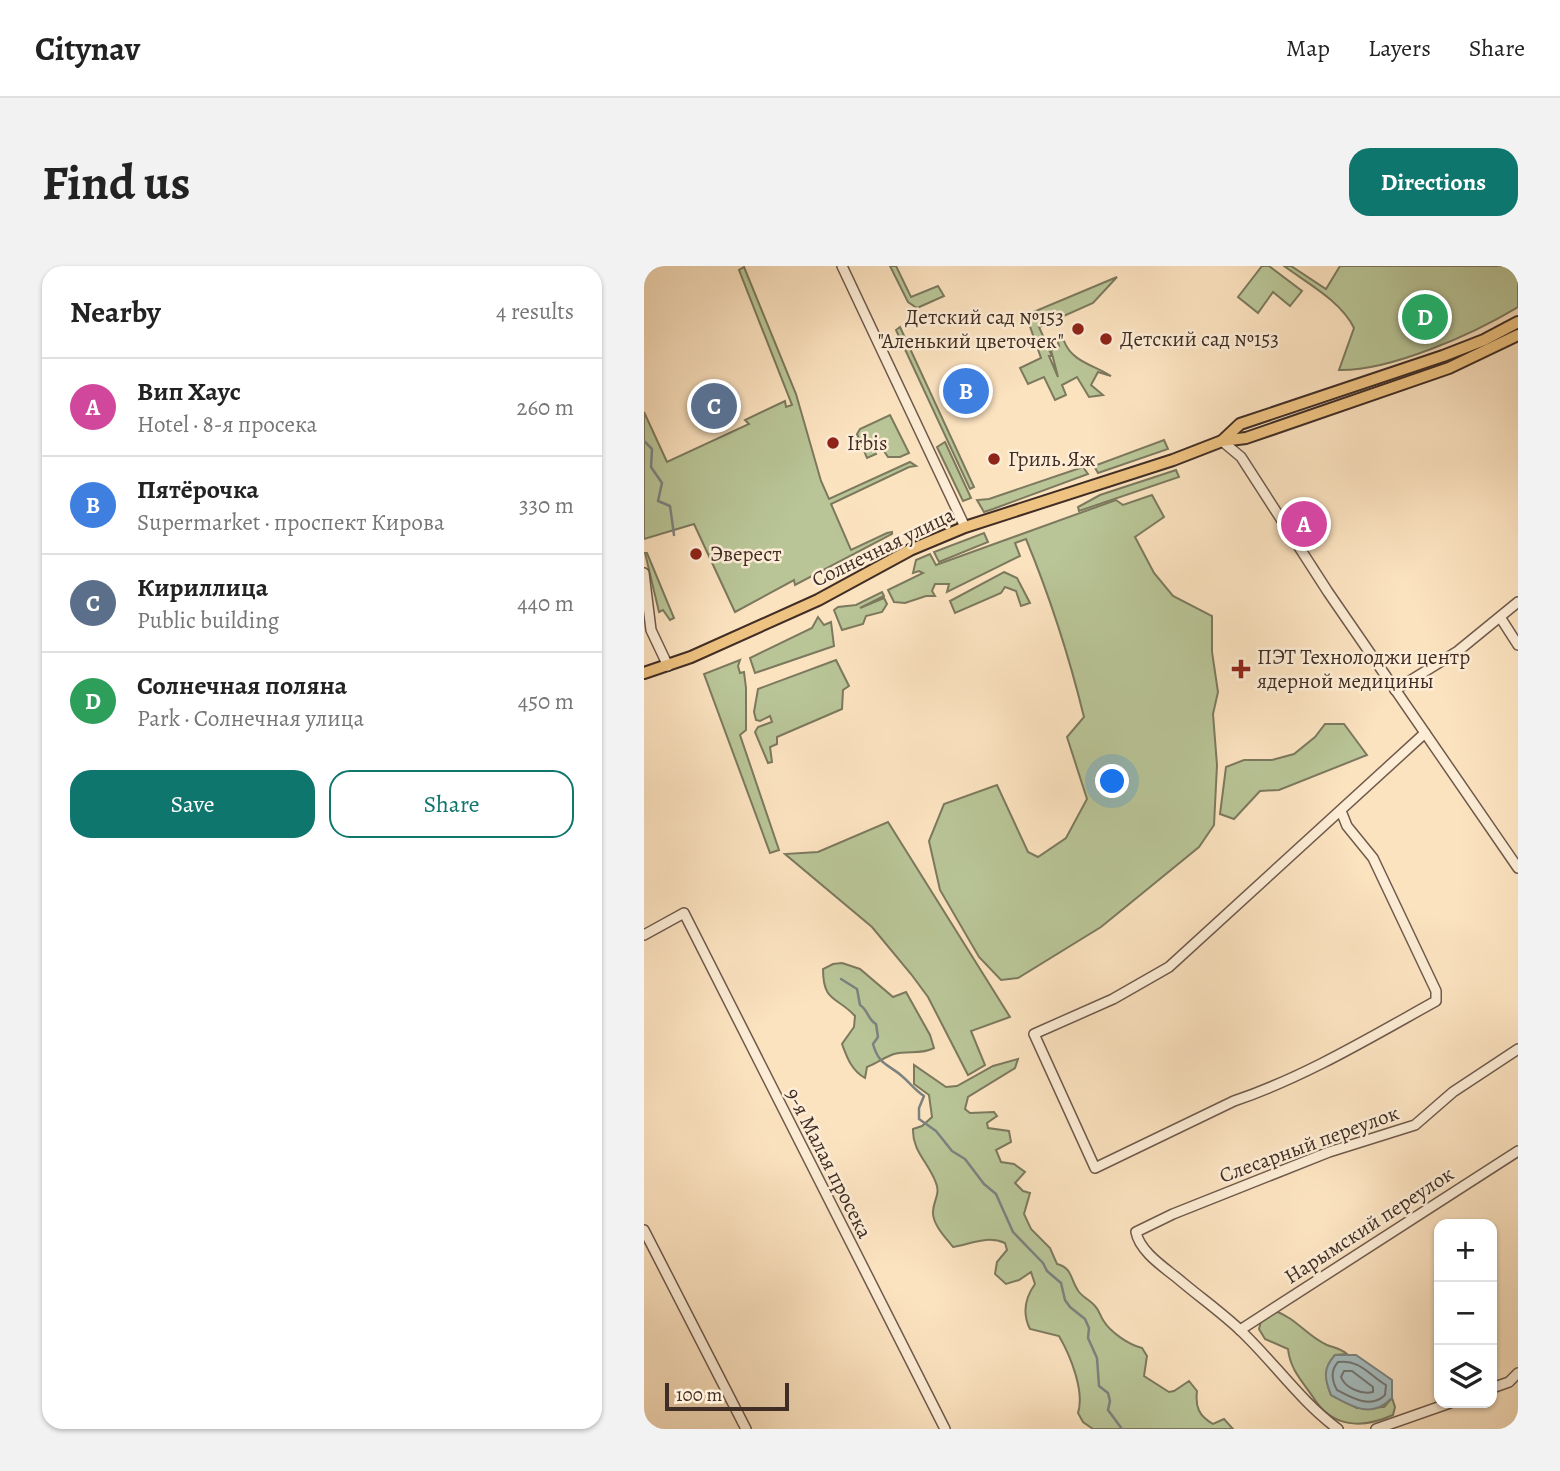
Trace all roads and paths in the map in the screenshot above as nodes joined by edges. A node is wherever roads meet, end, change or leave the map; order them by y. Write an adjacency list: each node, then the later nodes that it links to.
1 (842, 266): 5 (street)
2 (1518, 322): 4 (main road, Солнечная улица)
3 (1518, 335): 4 (main road, Солнечная улица)
4 (1222, 441): 5 (main road, Солнечная улица); 12 (street)
5 (965, 527): 10 (main road, Солнечная улица)
6 (644, 573): 10 (street)
7 (1518, 602): 8 (street)
8 (1500, 617): 9 (street); 12 (street)
9 (1518, 645)
10 (668, 666): 11 (main road, Солнечная улица)
11 (644, 673)
12 (1395, 690): 13 (street)
13 (1425, 733): 14 (street); 15 (street)
14 (1341, 811): 14 (street)
15 (1518, 867)
16 (645, 931): 25 (street, 9-я Малая просека)
17 (1518, 1049): 20 (street, Слесарный переулок)
18 (1518, 1151): 20 (street, Нарымский переулок)
19 (644, 1230): 24 (street)
20 (1240, 1330): 26 (street)
21 (1518, 1373): 22 (street)
22 (1497, 1386)
23 (1436, 1408): 27 (street)
24 (746, 1429)
25 (945, 1429)
26 (1338, 1429)
27 (1377, 1429)

